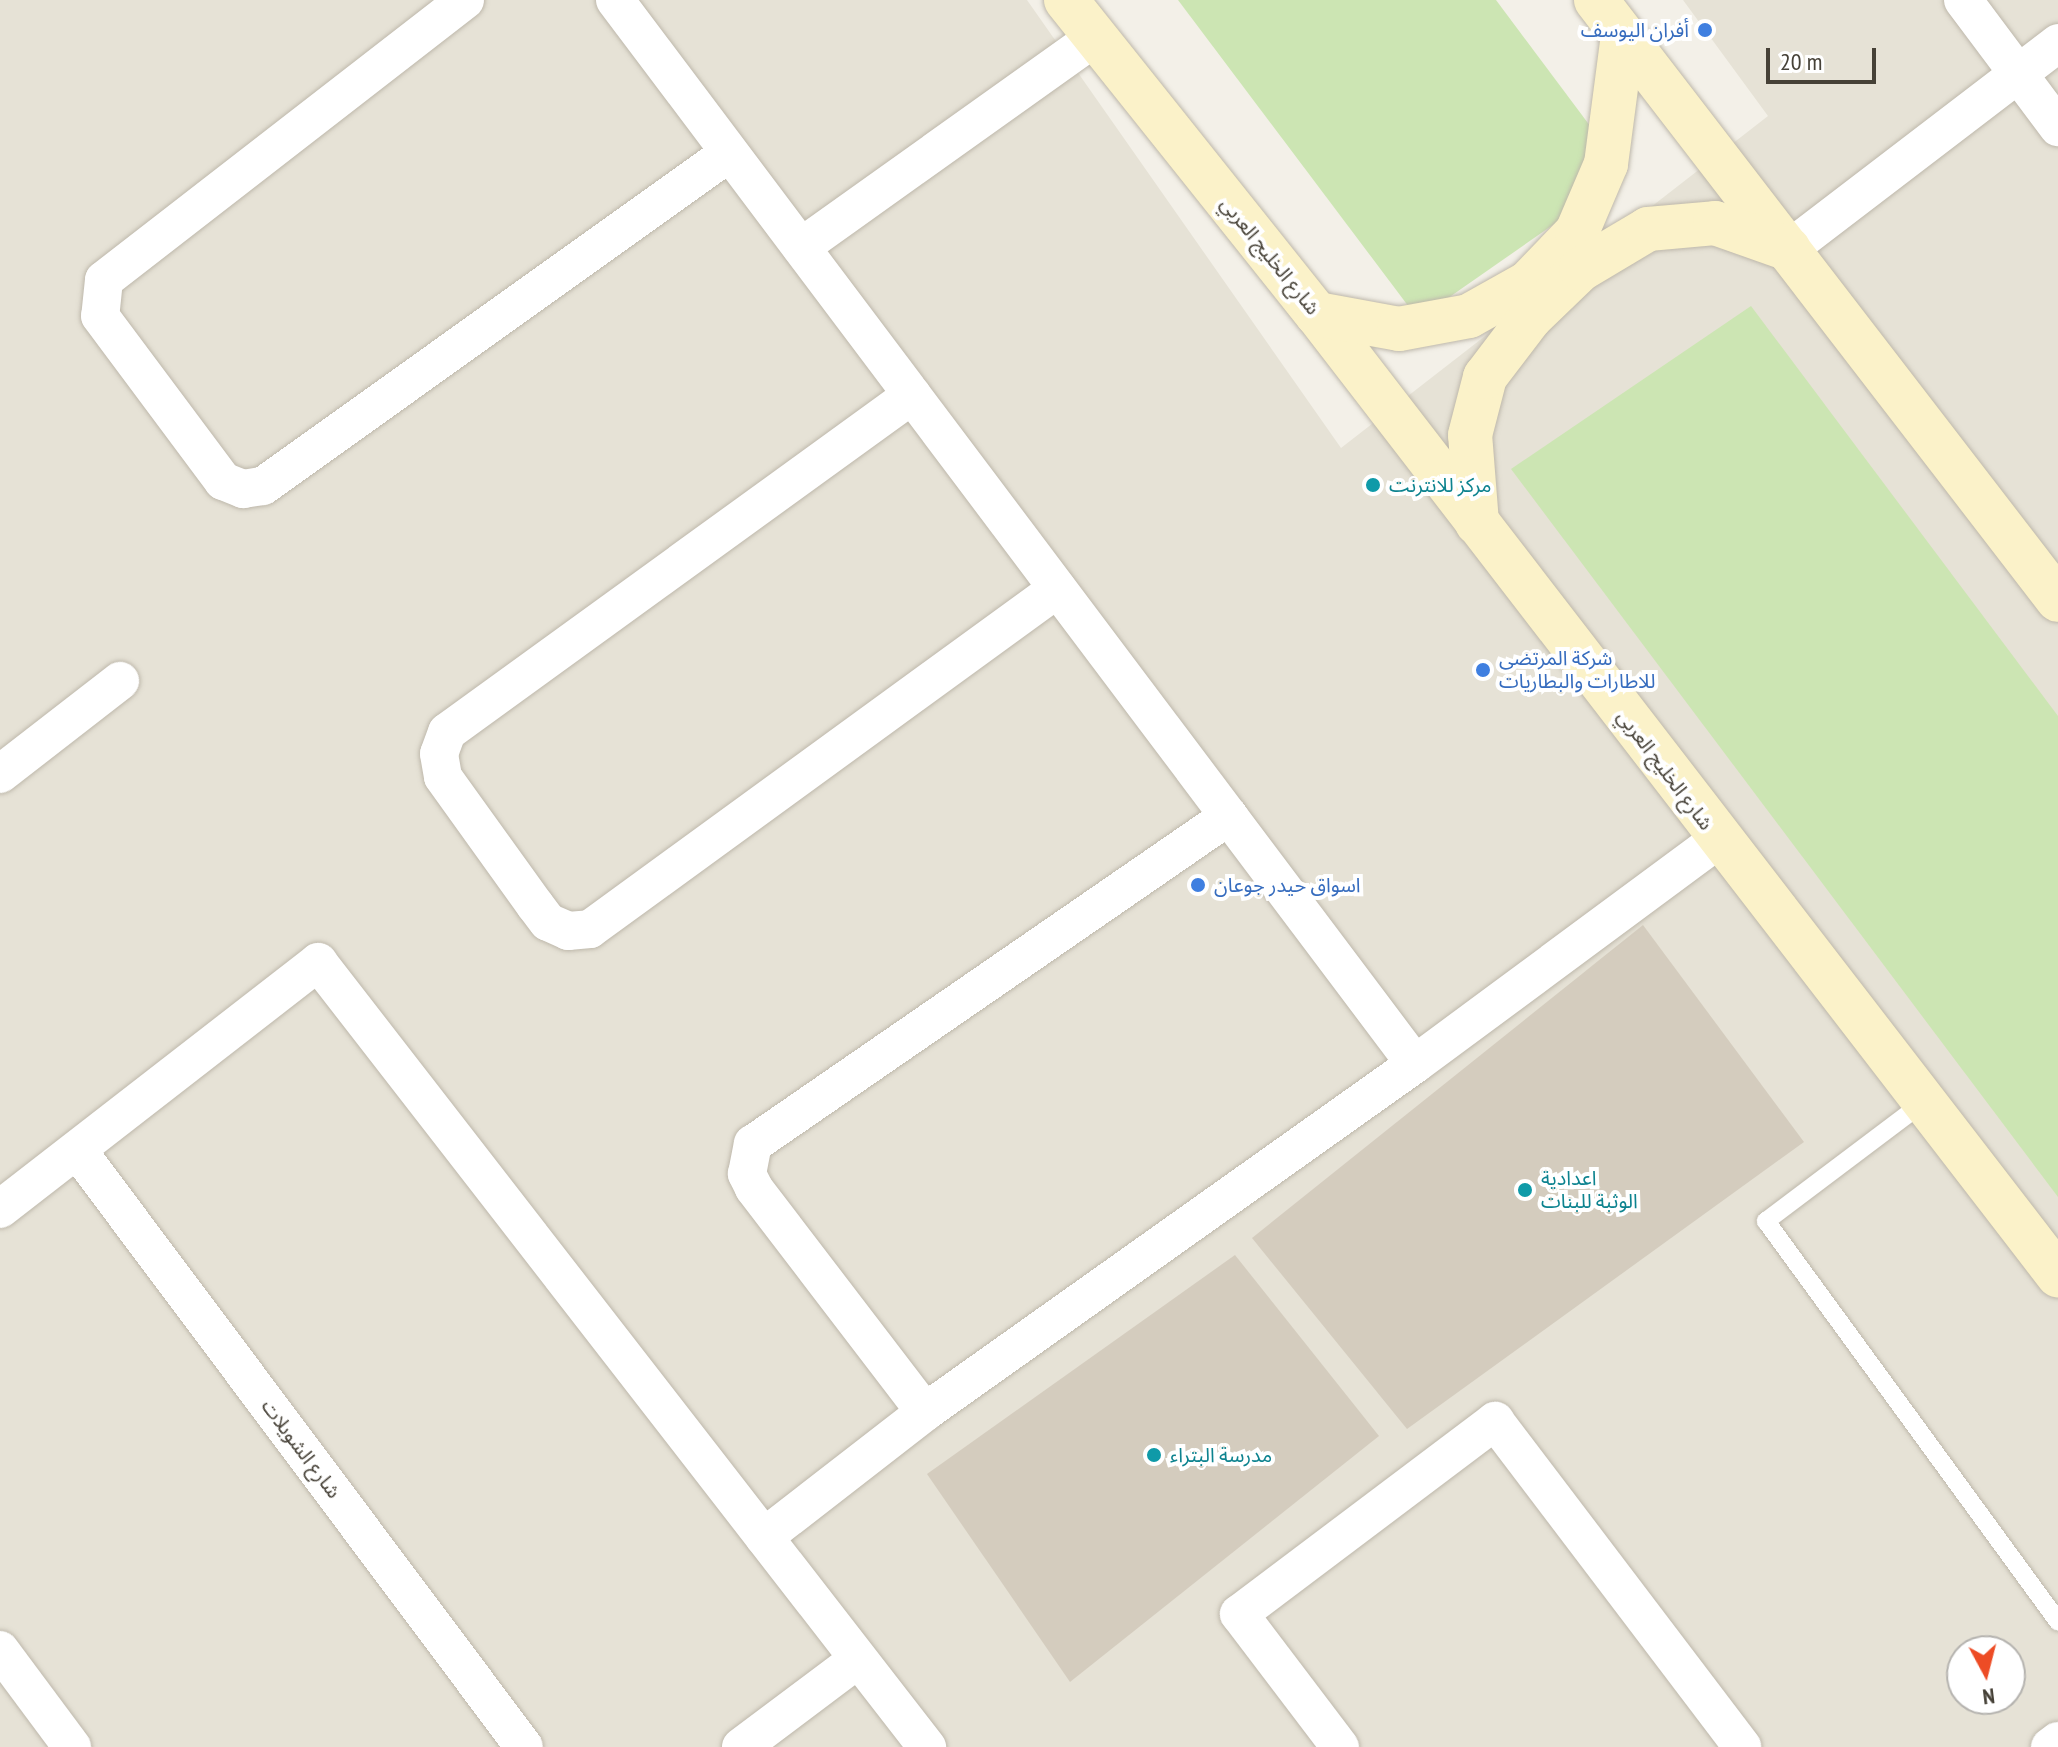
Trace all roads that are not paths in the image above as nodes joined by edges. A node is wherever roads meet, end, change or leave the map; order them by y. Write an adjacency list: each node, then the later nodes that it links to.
1 (465, 0): 11 (street)
2 (615, 0): 11 (street)
3 (1066, 0): 7 (main road, شارع الخليج العربي)
4 (1596, 0): 6 (main road)
5 (1963, 0): 9 (street)
6 (1623, 35): 13 (main road); 14 (main road)
7 (1094, 38): 12 (street); 14 (main road, شارع الخليج العربي)
8 (2058, 43): 9 (street)
9 (2018, 74): 10 (street); 13 (street)
10 (2058, 127)
11 (729, 153): 12 (street)
12 (801, 247): 15 (street)
13 (1789, 249): 16 (main road); 18 (main road)
14 (1317, 314): 16 (main road, شارع الخليج العربي)
15 (912, 395): 17 (street); 17 (street)
16 (1477, 523): 22 (main road, شارع الخليج العربي)
17 (1057, 589): 21 (street)
18 (2058, 600)
19 (120, 681): 20 (street)
20 (0, 774)
21 (1229, 816): 23 (street); 28 (street)
22 (1718, 840): 23 (street); 24 (main road, شارع الخليج العربي)
23 (1415, 1064): 28 (street)
24 (1927, 1099): 27 (main road, شارع الخليج العربي); 30 (lane)
25 (78, 1151): 26 (street); 29 (street); 35 (street, شارع الشويلات)
26 (0, 1209)
27 (2058, 1275)
28 (925, 1412): 29 (street)
29 (764, 1537): 32 (street)
30 (2058, 1622)
31 (0, 1650): 34 (street)
32 (858, 1659): 36 (street); 37 (street)
33 (2058, 1741): 40 (street)
34 (72, 1747)
35 (524, 1747)
36 (741, 1747)
37 (927, 1747)
38 (1340, 1747): 39 (street)
39 (1742, 1747)
40 (2050, 1747)

